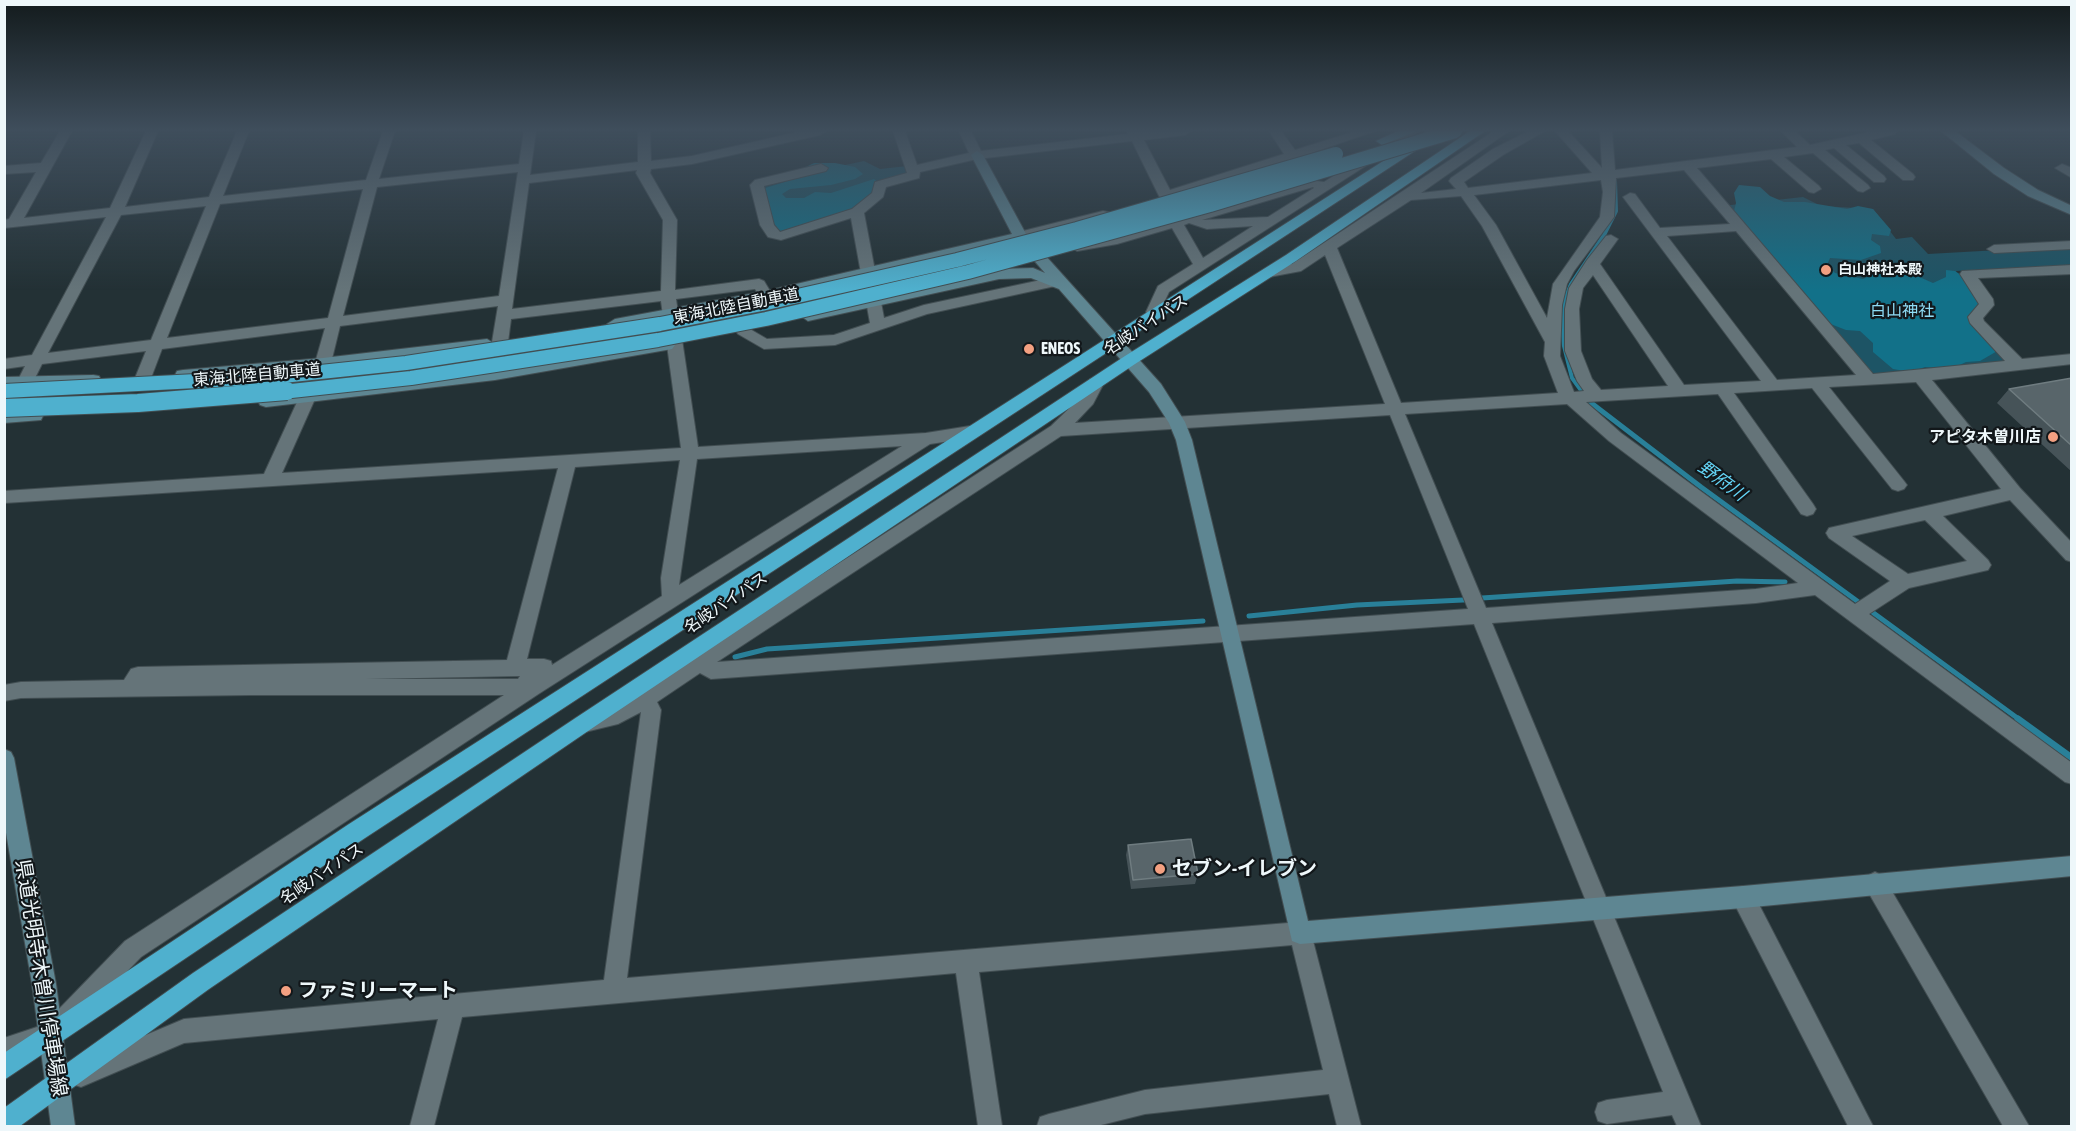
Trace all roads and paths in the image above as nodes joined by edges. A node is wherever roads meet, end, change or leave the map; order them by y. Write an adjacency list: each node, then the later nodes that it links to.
1 (34, 184): 37 (street)
2 (128, 184): 34 (street)
3 (223, 184): 31 (street)
4 (371, 184): 5 (street); 31 (street); 59 (street)
5 (374, 184)
6 (522, 184): 56 (street)
7 (649, 184): 52 (street)
8 (759, 184): 33 (street)
9 (884, 184): 33 (street)
10 (992, 184): 40 (street)
11 (1161, 184): 28 (street)
12 (1206, 184): 28 (street)
13 (1234, 184): 83 (highway, 東海北陸自動車道, bridge)
14 (1280, 184): 86 (highway, 東海北陸自動車道, bridge)
15 (1355, 184): 57 (highway, 名岐バイパス)
16 (1400, 184): 50 (highway, 名岐バイパス)
17 (1446, 184): 29 (street)
18 (1449, 184): 29 (street)
19 (1457, 184): 63 (street)
20 (1611, 184): 63 (street)
21 (1704, 184): 38 (street)
22 (1808, 184): 27 (street)
23 (1857, 184): 26 (street)
24 (2021, 184): 32 (street)
25 (1319, 185): 35 (street); 36 (street)
26 (1863, 188)
27 (1814, 189)
28 (1167, 196): 36 (street); 40 (street)
29 (1408, 196): 43 (street)
30 (1630, 197): 39 (street)
31 (217, 201): 34 (street); 66 (street)
32 (2072, 211)
33 (857, 212): 49 (street)
34 (115, 213): 37 (street); 67 (street)
35 (1269, 220): 36 (street); 47 (street)
36 (1182, 221): 45 (street); 47 (street)
37 (9, 223)
38 (1741, 227): 39 (street); 75 (street)
39 (1657, 232): 80 (street)
40 (1020, 236): 45 (street); 49 (street)
41 (1611, 239): 46 (street)
42 (2072, 245): 44 (street)
43 (1329, 248): 50 (street); 87 (street)
44 (1994, 249)
45 (1038, 256): 54 (street)
46 (1592, 263): 82 (street); 84 (street)
47 (1200, 264): 57 (street)
48 (2072, 269): 72 (street)
49 (869, 272): 53 (street); 55 (street)
50 (1269, 272): 69 (highway, 名岐バイパス)
51 (1055, 282): 54 (street); 55 (street); 60 (street)
52 (668, 295): 53 (street); 56 (street); 58 (street)
53 (766, 296): 58 (street)
54 (1071, 296): 62 (street)
55 (875, 302): 60 (street); 61 (street)
56 (505, 308): 59 (street); 64 (street)
57 (1153, 312): 62 (highway, 名岐バイパス)
58 (669, 315): 64 (street); 65 (street)
59 (334, 322): 66 (street); 70 (street)
60 (878, 325): 61 (street)
61 (743, 330): 65 (street)
62 (1111, 340): 69 (street); 91 (highway, 名岐バイパス)
63 (1552, 341): 84 (street)
64 (500, 342): 70 (street)
65 (673, 344): 85 (street); 93 (street)
66 (158, 345): 67 (street); 74 (street)
67 (38, 359): 71 (street); 77 (street)
68 (2072, 359): 72 (street)
69 (1130, 360): 79 (highway, 名岐バイパス); 89 (street)
70 (323, 363): 74 (street); 85 (street)
71 (4, 364)
72 (2017, 364): 73 (street)
73 (1920, 376): 75 (street); 97 (street)
74 (143, 378): 77 (street)
75 (1869, 378): 78 (street)
76 (4, 382): 77 (street)
77 (25, 382)
78 (1816, 382): 80 (street); 96 (street)
79 (1096, 383): 90 (street); 114 (highway, 名岐バイパス)
80 (1772, 384): 81 (street)
81 (1721, 387): 82 (street); 99 (street)
82 (1679, 390): 84 (street)
83 (4, 391)
84 (1583, 396): 87 (street); 103 (street)
85 (309, 398): 88 (street); 95 (street)
86 (4, 408)
87 (1395, 408): 89 (street); 106 (street)
88 (4, 417)
89 (1177, 422): 90 (street); 107 (street)
90 (1057, 430): 108 (street)
91 (970, 432): 92 (street); 125 (highway, 名岐バイパス)
92 (926, 439): 93 (street); 104 (street)
93 (690, 452): 94 (street); 104 (street)
94 (568, 461): 95 (street); 109 (street)
95 (272, 478): 98 (street)
96 (1898, 485)
97 (2014, 493): 100 (street); 101 (street)
98 (4, 497)
99 (1807, 509)
100 (1929, 513): 102 (street); 102 (street)
101 (2072, 555)
102 (1905, 582): 105 (street)
103 (1818, 587): 105 (street); 106 (street)
104 (670, 601): 110 (street)
105 (1862, 609): 116 (street)
106 (1481, 614): 107 (street); 120 (street)
107 (1229, 632): 108 (street); 121 (street)
108 (701, 662): 113 (street)
109 (515, 667): 110 (street); 111 (street)
110 (526, 687): 111 (street); 125 (street)
111 (129, 688): 112 (street)
112 (4, 693)
113 (644, 700): 114 (street); 123 (street)
114 (584, 723): 129 (highway, 名岐バイパス)
115 (4, 758): 125 (street, 県道光明寺木曽川停車場線)
116 (2072, 775)
117 (2072, 866): 118 (street)
118 (1875, 883): 119 (street); 140 (street)
119 (1743, 897): 120 (street); 139 (street)
120 (1600, 907): 121 (street); 130 (street)
121 (1300, 933): 122 (street); 128 (street)
122 (966, 962): 123 (street); 135 (street)
123 (614, 991): 124 (street)
124 (453, 1007): 129 (street); 134 (street)
125 (50, 1035): 126 (street); 127 (highway, 名岐バイパス); 129 (street, 県道光明寺木曽川停車場線)
126 (4, 1050)
127 (4, 1068)
128 (1337, 1081): 136 (street); 137 (street)
129 (57, 1085): 132 (highway, 名岐バイパス); 133 (street, 県道光明寺木曽川停車場線)
130 (1679, 1102): 131 (street); 138 (street)
131 (1607, 1112)
132 (4, 1124)
133 (63, 1126)
134 (422, 1126)
135 (990, 1126)
136 (1049, 1126)
137 (1349, 1126)
138 (1689, 1126)
139 (1861, 1126)
140 (2017, 1126)

